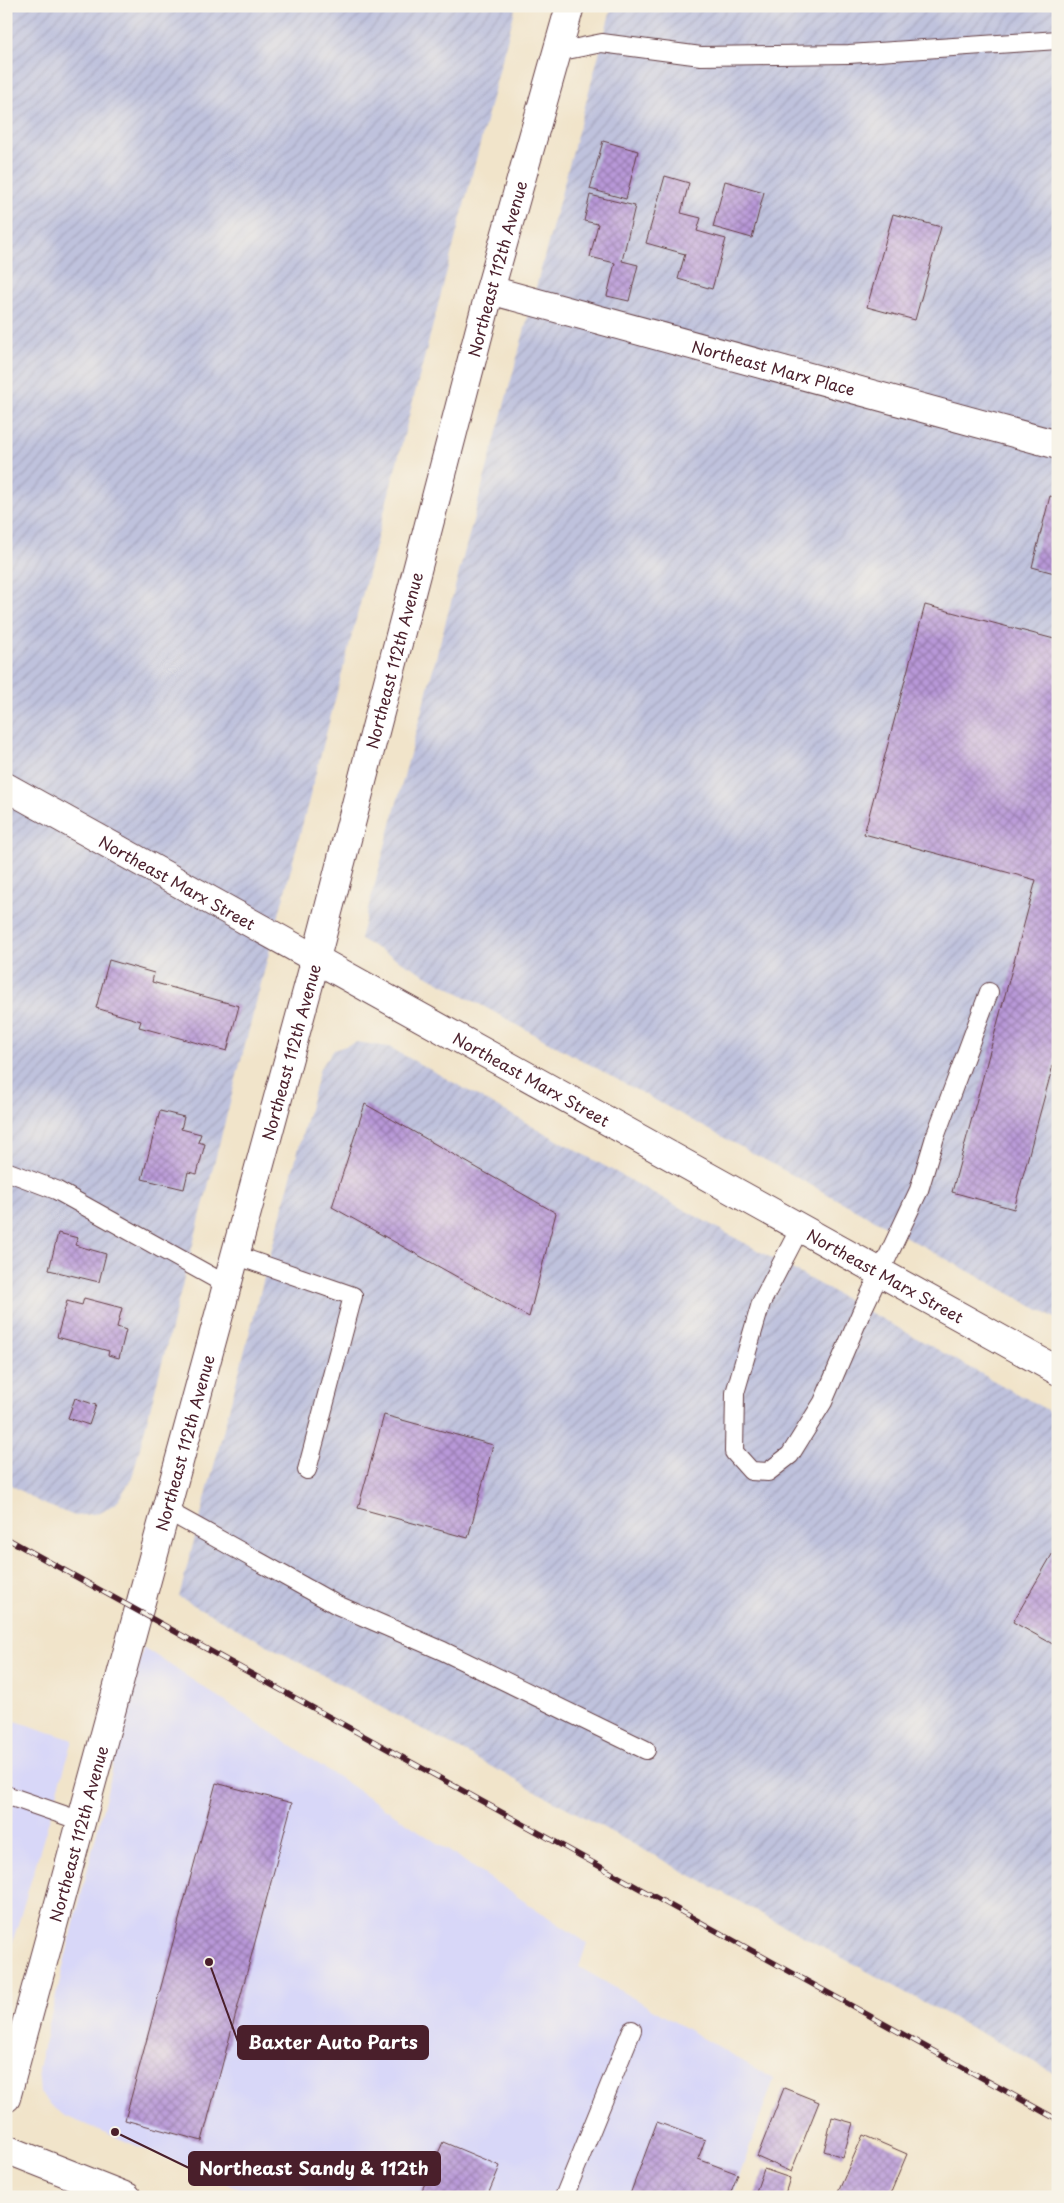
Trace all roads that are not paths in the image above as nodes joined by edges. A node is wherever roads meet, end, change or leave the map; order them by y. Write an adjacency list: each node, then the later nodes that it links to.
1 (570, 6): 3 (street, Northeast 112th Avenue)
2 (1058, 40): 3 (lane)
3 (557, 52): 4 (street, Northeast 112th Avenue)
4 (490, 290): 5 (street, Northeast Marx Place); 7 (street, Northeast 112th Avenue)
5 (1058, 445)
6 (6, 787): 7 (street, Northeast Marx Street)
7 (316, 958): 10 (street, Northeast Marx Street); 11 (street, Northeast 112th Avenue)
8 (989, 992): 12 (lane)
9 (6, 1171): 13 (lane)
10 (800, 1228): 12 (street, Northeast Marx Street); 12 (lane)
11 (236, 1254): 13 (street, Northeast 112th Avenue); 15 (lane)
12 (881, 1273): 14 (street, Northeast Marx Street)
13 (227, 1285): 16 (street, Northeast 112th Avenue)
14 (1058, 1371)
15 (307, 1470)
16 (166, 1510): 17 (lane); 19 (street, Northeast 112th Avenue)
17 (646, 1750)
18 (6, 1795): 19 (lane)
19 (81, 1821): 21 (street, Northeast 112th Avenue)
20 (632, 2030): 24 (lane)
21 (6, 2098)
22 (6, 2149): 23 (street)
23 (127, 2197)
24 (564, 2197)

